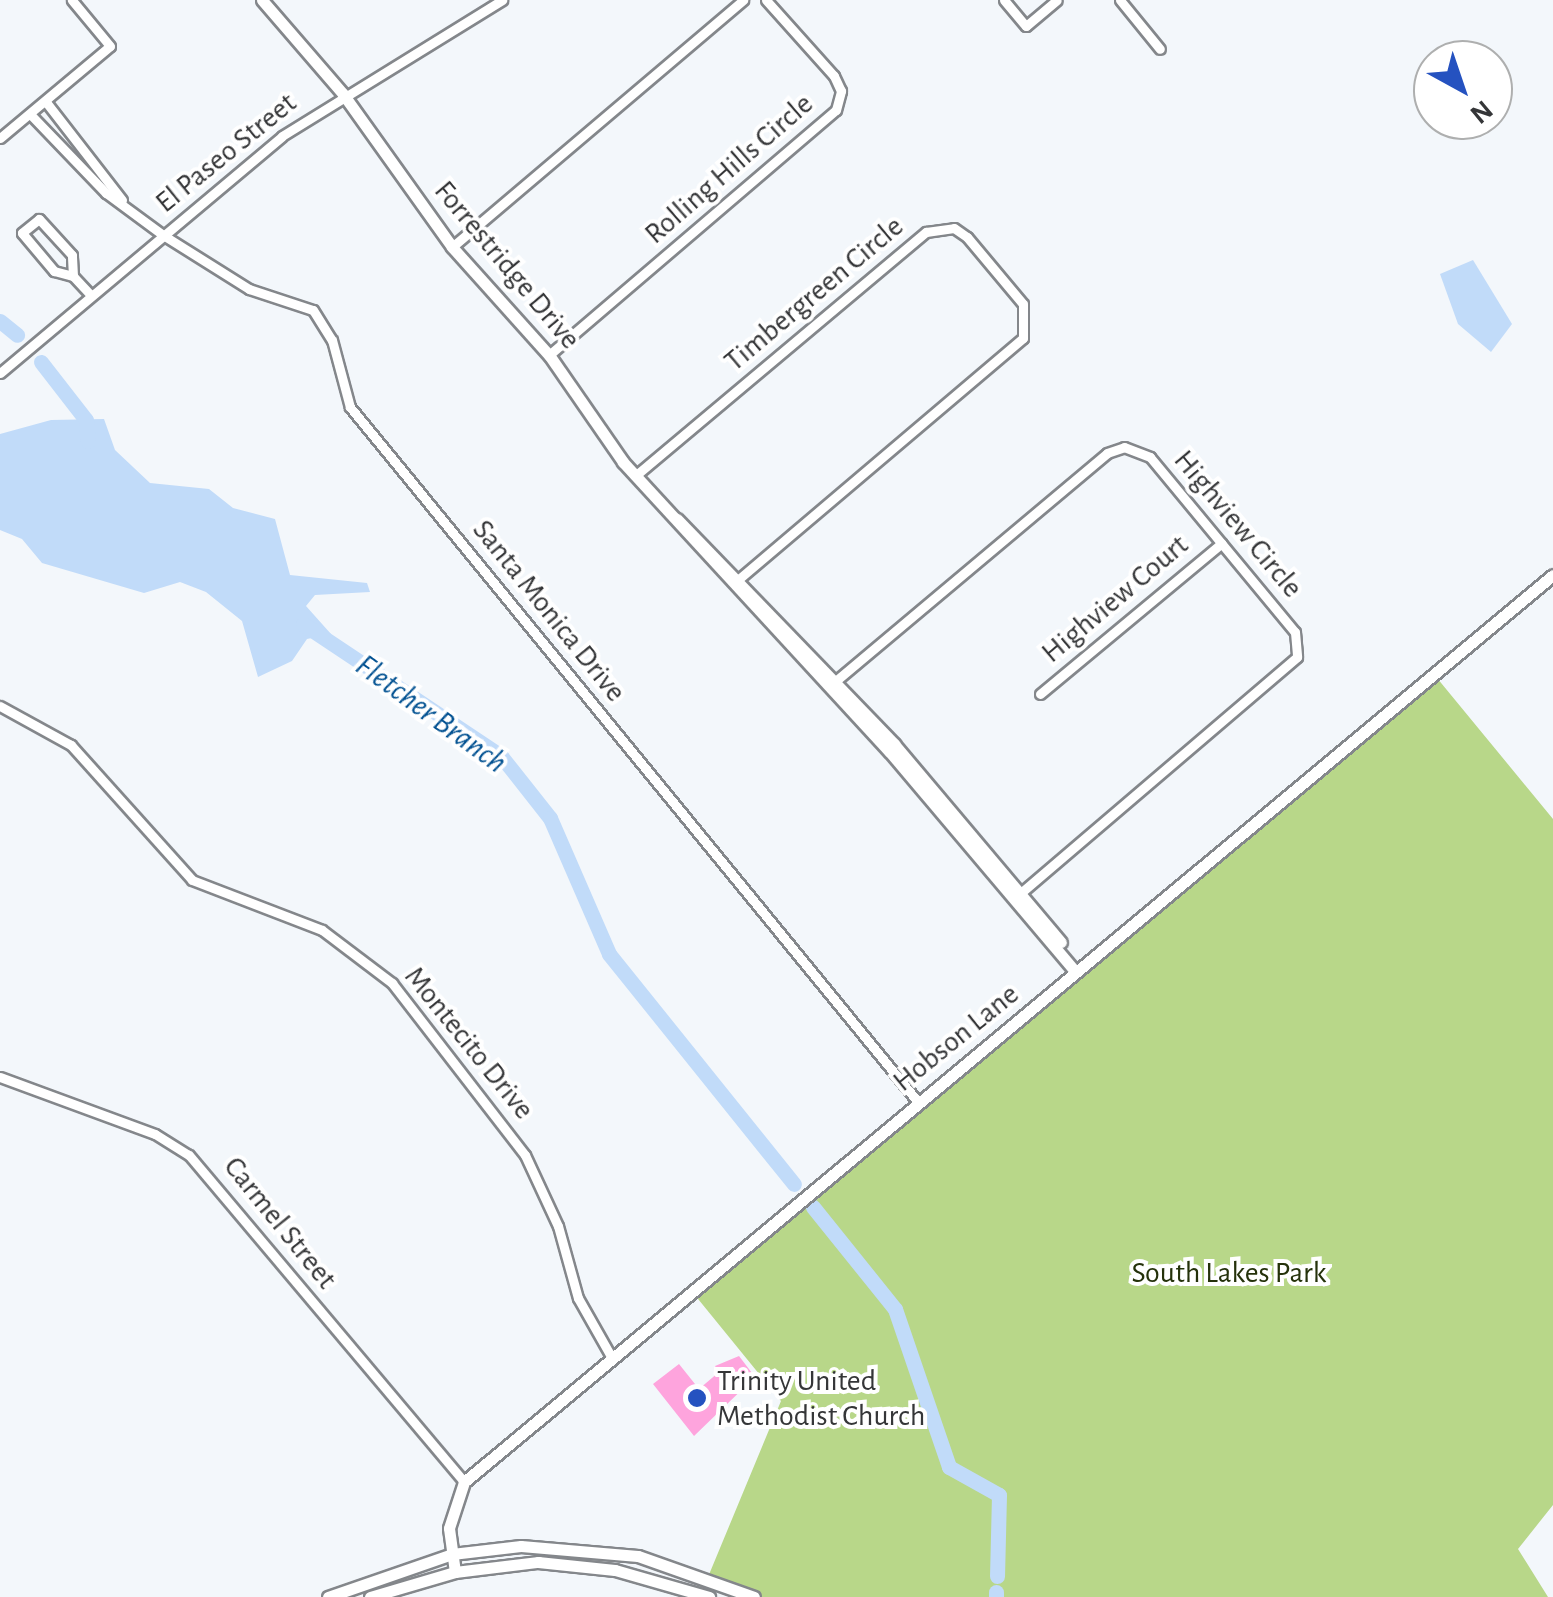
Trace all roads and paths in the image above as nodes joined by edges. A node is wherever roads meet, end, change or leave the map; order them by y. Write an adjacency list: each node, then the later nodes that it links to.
1 (72, 0): 11 (street)
2 (262, 0): 10 (street, Forrestridge Drive)
3 (502, 0): 10 (street, El Paseo Street)
4 (743, 0): 18 (street)
5 (766, 0): 21 (street, Rolling Hills Circle)
6 (1004, 0): 7 (street)
7 (1057, 0)
8 (1120, 0): 9 (street)
9 (1160, 48)
10 (343, 94): 17 (street, El Paseo Street); 18 (street, Forrestridge Drive)
11 (46, 102): 12 (street); 14 (street, Santa Monica Drive)
12 (30, 114): 13 (street); 15 (street, Santa Monica Drive)
13 (0, 138)
14 (90, 155): 15 (street); 16 (street, Santa Monica Drive)
15 (79, 166): 16 (street, Santa Monica Drive)
16 (122, 200): 17 (street, Santa Monica Drive)
17 (162, 235): 20 (street, El Paseo Street); 33 (street, Santa Monica Drive)
18 (452, 247): 21 (street, Forrestridge Drive)
19 (73, 276): 19 (street); 20 (street)
20 (92, 296): 22 (street, El Paseo Street)
21 (549, 355): 23 (street, Forrestridge Drive)
22 (0, 373)
23 (635, 476): 26 (street, Forrestridge Drive); 26 (street, Timbergreen Circle)
24 (1222, 542): 27 (street, Highview Circle); 28 (street, Highview Court); 30 (street, Highview Circle)
25 (1553, 575): 31 (street, Hobson Lane)
26 (735, 582): 27 (street, Forrestridge Drive)
27 (832, 684): 30 (street, Forrestridge Drive)
28 (1040, 694)
29 (0, 706): 34 (street, Montecito Drive)
30 (1017, 896): 31 (street, Forrestridge Drive)
31 (1079, 970): 33 (street, Hobson Lane)
32 (0, 1078): 35 (street, Carmel Street)
33 (918, 1102): 34 (street, Hobson Lane)
34 (612, 1358): 35 (street, Hobson Lane)
35 (464, 1482): 36 (street)
36 (452, 1554): 37 (street); 38 (street); 41 (street)
37 (455, 1572): 39 (street); 40 (street)
38 (328, 1597)
39 (370, 1597)
40 (710, 1597)
41 (754, 1597)

